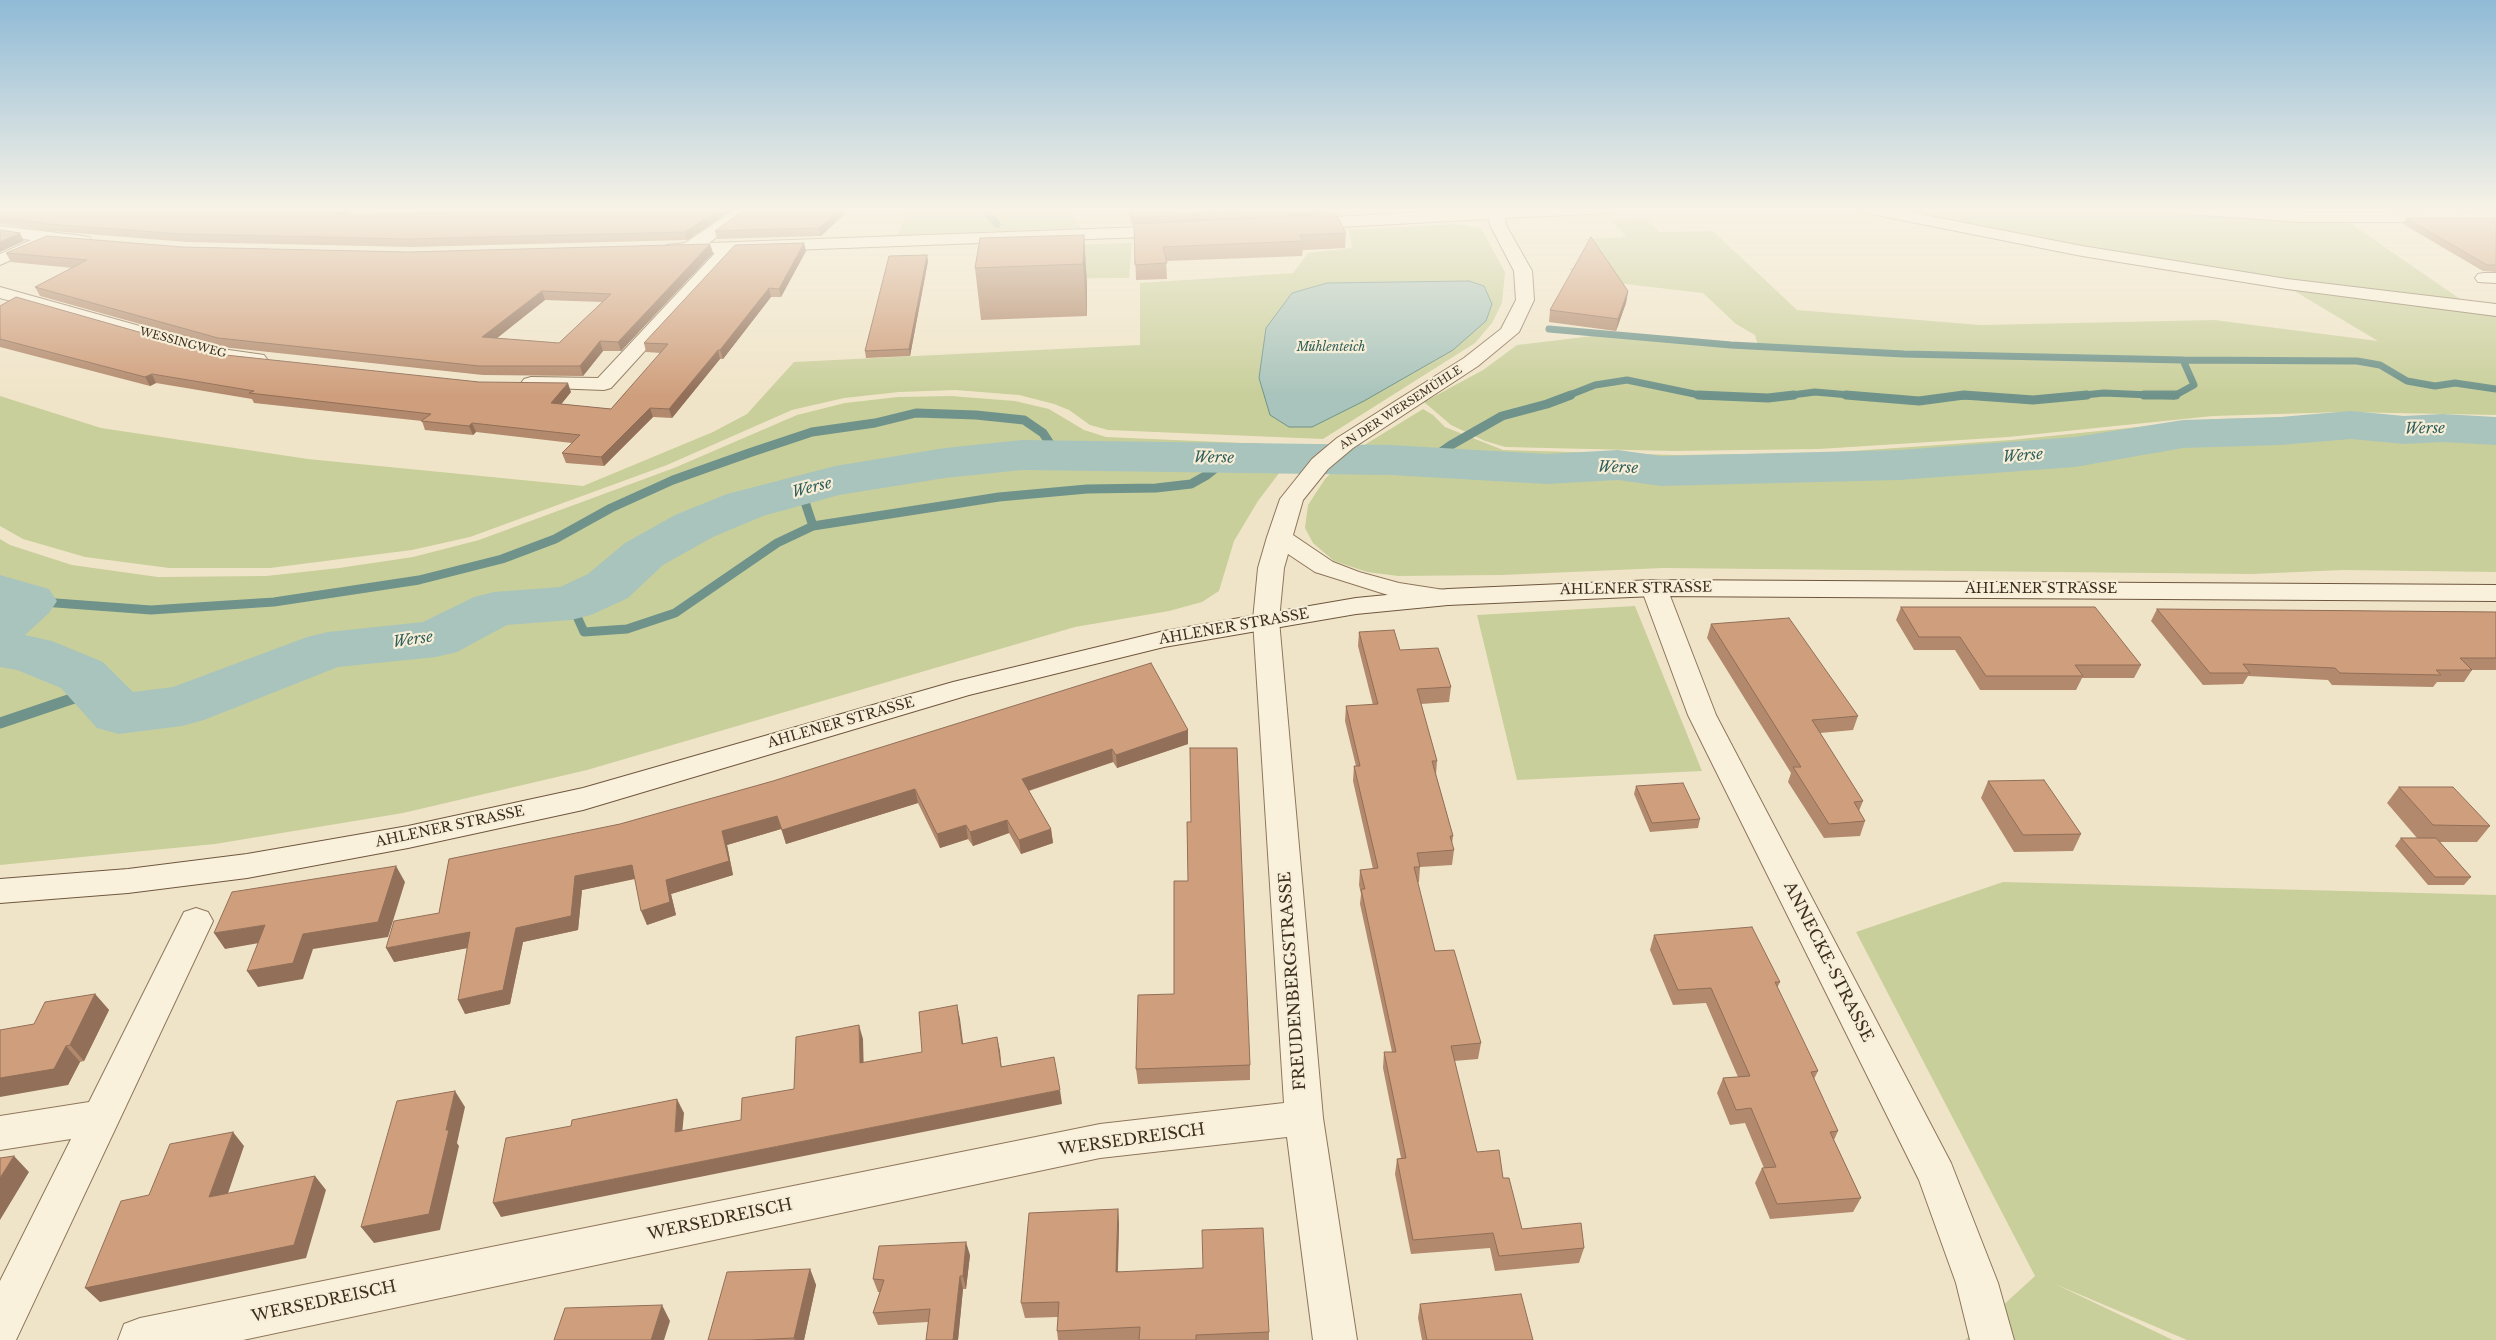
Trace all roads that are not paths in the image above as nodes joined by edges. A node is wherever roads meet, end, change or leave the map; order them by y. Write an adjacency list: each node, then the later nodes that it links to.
1 (708, 271): 7 (street)
2 (1523, 271): 8 (street, AN DER WERSEMÜHLE)
3 (2202, 271): 5 (street)
4 (0, 292): 6 (street, WESSINGWEG)
5 (2496, 310)
6 (279, 361)
7 (511, 383)
8 (1279, 537): 11 (street); 12 (street, AN DER WERSEMÜHLE)
9 (1654, 588): 10 (street, AHLENER STRASSE); 11 (street, AHLENER STRASSE); 21 (street, ANNECKE-STRASSE)
10 (2496, 593)
11 (1448, 597): 12 (street, AHLENER STRASSE)
12 (1266, 620): 13 (street, AHLENER STRASSE); 16 (street, FREUDENBERGSTRASSE)
13 (0, 891)
14 (196, 921): 15 (street)
15 (100, 1117): 17 (street); 18 (street)
16 (1304, 1118): 19 (street, WERSEDREISCH); 20 (street, FREUDENBERGSTRASSE)
17 (0, 1133)
18 (0, 1327)
19 (140, 1340)
20 (1335, 1340)
21 (1992, 1340)

